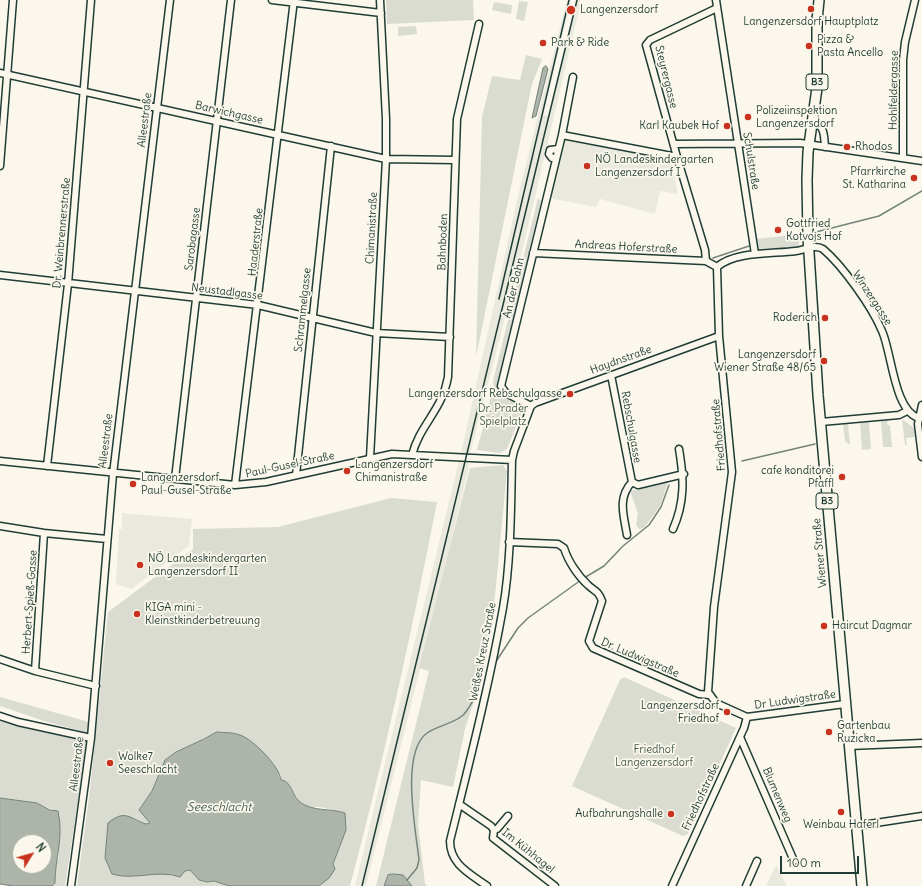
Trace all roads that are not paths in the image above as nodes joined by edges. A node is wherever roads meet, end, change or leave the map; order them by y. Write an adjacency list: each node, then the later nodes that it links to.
1 (14, 0): 15 (street)
2 (91, 0): 17 (street, Dr. Weinbrennerstraße)
3 (170, 0): 18 (street, Alleestraße)
4 (231, 0): 19 (street, Sarobagasse)
5 (272, 0): 10 (street)
6 (380, 0): 12 (street, Chimanistraße)
7 (716, 0): 11 (street, Schulstraße)
8 (819, 0): 20 (main road, Wiener Straße / B3)
9 (915, 0): 30 (street, Hohlfeldergasse)
10 (294, 1): 12 (street); 21 (street, Haaderstraße)
11 (717, 8): 23 (street, Steyrergasse); 24 (street, Schulstraße)
12 (381, 13): 29 (street, Chimanistraße)
13 (479, 24): 31 (street, Bahnboden)
14 (0, 73): 15 (street, Barwichgasse)
15 (7, 74): 17 (street, Barwichgasse); 33 (street)
16 (573, 77): 22 (street, An der Bahn)
17 (83, 92): 18 (street, Barwichgasse); 40 (street, Dr. Weinbrennerstraße)
18 (157, 107): 19 (street, Barwichgasse); 41 (street, Alleestraße)
19 (217, 120): 21 (street, Barwichgasse); 42 (street, Sarobagasse)
20 (813, 121): 25 (main road, Wiener Straße / B3); 27 (street)
21 (278, 134): 26 (street, Barwichgasse); 43 (street, Haaderstraße)
22 (562, 135): 28 (street); 35 (street, An der Bahn)
23 (674, 144): 24 (street); 28 (street, Steyrergasse)
24 (738, 144): 25 (street); 36 (street, Schulstraße)
25 (809, 144): 27 (street); 34 (main road, Wiener Straße / B3)
26 (331, 146): 29 (street, Barwichgasse); 44 (street, Schrammelgasse)
27 (825, 147): 30 (street)
28 (677, 157): 37 (street, Steyrergasse)
29 (386, 158): 31 (street, Barwichgasse); 45 (street, Chimanistraße)
30 (903, 158): 32 (street)
31 (455, 160): 47 (street, Bahnboden)
32 (922, 161)
33 (0, 166)
34 (809, 248): 36 (street); 51 (street, Winzergasse); 53 (main road, Wiener Straße / B3)
35 (533, 253): 37 (street, Andreas Hoferstraße); 50 (street, An der Bahn)
36 (755, 254): 38 (street)
37 (706, 261): 38 (street, Andreas Hoferstraße)
38 (717, 267): 46 (street, Friedhofstraße)
39 (0, 275): 40 (street, Neustadlgasse)
40 (68, 284): 41 (street, Neustadlgasse); 60 (street, Dr. Weinbrennerstraße)
41 (135, 292): 42 (street, Neustadlgasse); 61 (street, Alleestraße)
42 (196, 298): 43 (street, Neustadlgasse); 64 (street, Sarobagasse)
43 (258, 305): 44 (street, Neustadlgasse); 66 (street, Haaderstraße)
44 (312, 317): 45 (street, Neustadlgasse); 63 (street, Schrammelgasse)
45 (376, 333): 47 (street, Neustadlgasse); 57 (street, Chimanistraße)
46 (719, 336): 48 (street, Haydnstraße); 78 (street, Friedhofstraße)
47 (450, 337): 55 (street, Bahnboden)
48 (611, 375): 50 (street, Haydnstraße); 65 (street, Rebschulgasse)
49 (922, 405): 52 (street)
50 (531, 406): 58 (street, Weißes Kreuz Straße)
51 (907, 411): 52 (street); 53 (street)
52 (919, 418): 56 (street)
53 (821, 422): 79 (main road, Wiener Straße / B3)
54 (679, 449): 62 (street)
55 (412, 455): 57 (street, Paul-Gusel-Straße); 58 (street, Paul-Gusel-Straße)
56 (922, 457)
57 (370, 458): 63 (street, Paul-Gusel-Straße)
58 (512, 460): 72 (street, Weißes Kreuz Straße)
59 (0, 461): 60 (street, Paul-Gusel-Straße)
60 (47, 466): 61 (street, Paul-Gusel-Straße)
61 (113, 474): 64 (street, Paul-Gusel-Straße); 71 (street, Alleestraße)
62 (684, 474): 65 (street); 68 (street)
63 (296, 475): 66 (street, Paul-Gusel-Straße)
64 (175, 479): 66 (street, Paul-Gusel-Straße)
65 (632, 482): 70 (street)
66 (235, 485)
67 (0, 526): 69 (street)
68 (673, 529)
69 (44, 533): 71 (street); 76 (street, Herbert-Spieß-Gasse)
70 (627, 535)
71 (107, 539): 77 (street, Alleestraße)
72 (509, 542): 74 (street); 86 (street, Weißes Kreuz Straße)
73 (608, 598): 74 (street)
74 (602, 601): 78 (street, Dr. Ludwigstraße)
75 (0, 659): 76 (street)
76 (35, 672): 77 (street)
77 (96, 686): 83 (street, Alleestraße)
78 (708, 695): 81 (street, Dr. Ludwigstraße)
79 (845, 704): 81 (street, Dr Ludwigstraße); 85 (main road, Wiener Straße / B3)
80 (0, 716): 83 (street)
81 (747, 716): 82 (street, Friedhofstraße)
82 (740, 737): 92 (street, Blumenweg); 96 (street, Friedhofstraße)
83 (91, 738): 93 (street, Alleestraße)
84 (922, 743): 85 (street)
85 (849, 746): 89 (main road, Wiener Straße / B3)
86 (459, 804): 90 (street, Im Kühhagel); 94 (street, Weißes Kreuz Straße)
87 (508, 816): 90 (street, Im Kühhagel)
88 (922, 816): 89 (street)
89 (856, 826): 98 (main road, Wiener Straße / B3)
90 (494, 830): 95 (street, Im Kühhagel)
91 (757, 861): 97 (street)
92 (794, 861)
93 (71, 886)
94 (486, 886)
95 (555, 886)
96 (672, 886)
97 (746, 886)
98 (862, 886)

